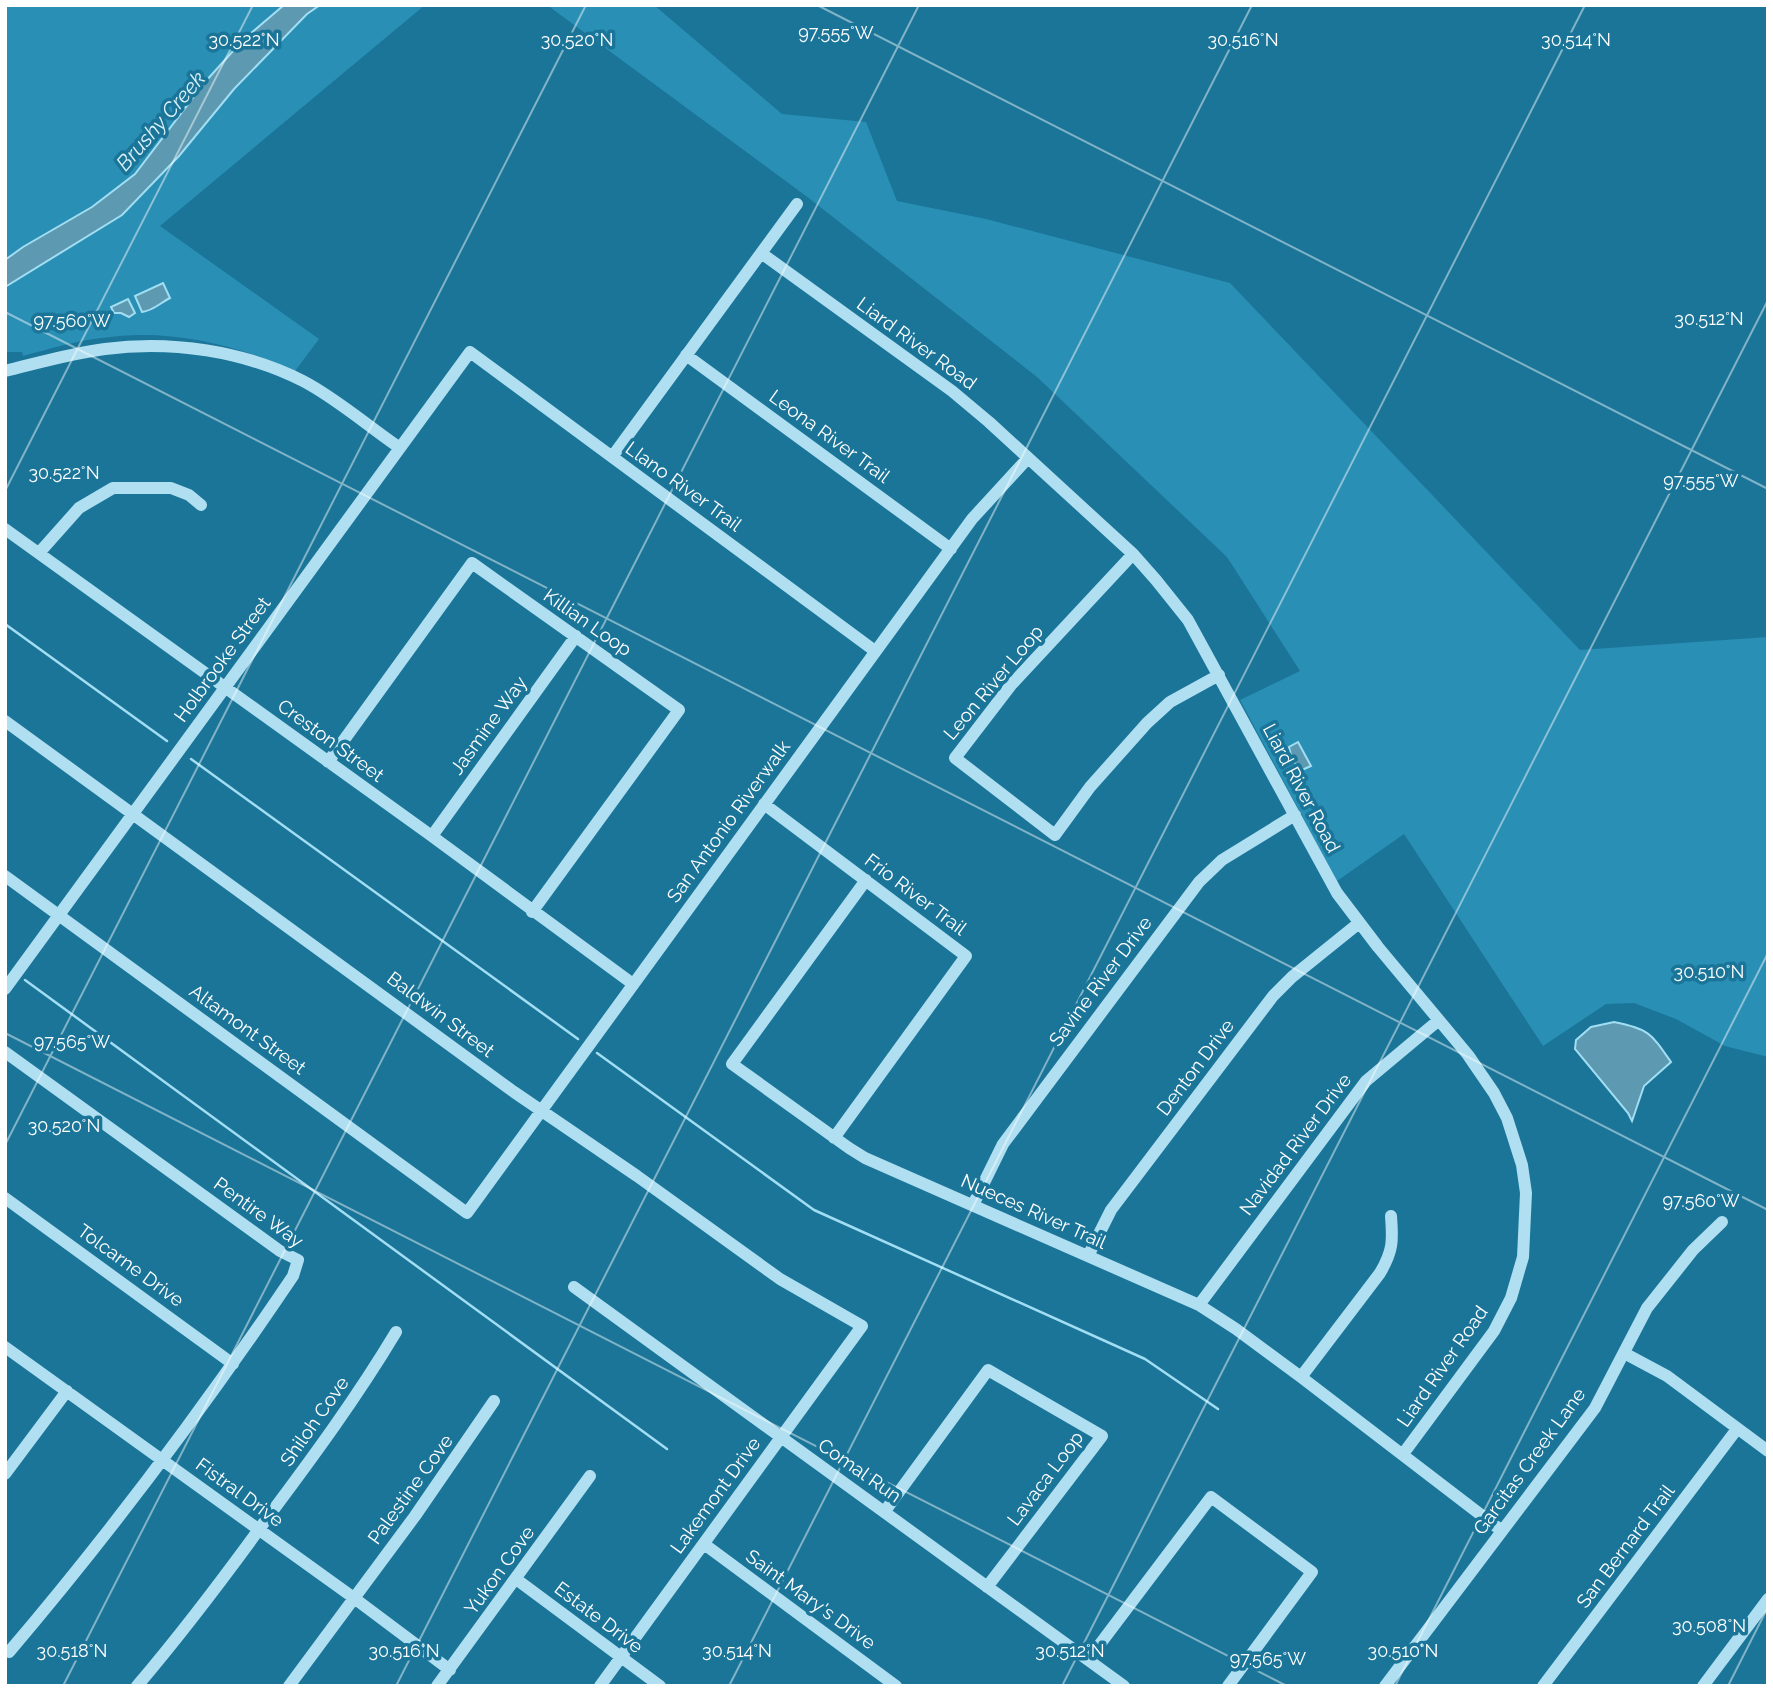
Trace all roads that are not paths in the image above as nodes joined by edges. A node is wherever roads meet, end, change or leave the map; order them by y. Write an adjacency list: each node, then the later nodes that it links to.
1 (797, 204): 2 (street)
2 (761, 253): 4 (street); 8 (street, Liard River Road)
3 (470, 352): 6 (street, Holbrooke Street); 7 (street, Llano River Trail)
4 (687, 355): 7 (street); 11 (street, Leona River Trail)
5 (5, 371): 6 (street)
6 (400, 449): 17 (street, Holbrooke Street)
7 (612, 457): 15 (street, Llano River Trail)
8 (1028, 458): 11 (street, San Antonio Riverwalk); 13 (street, Liard River Road)
9 (201, 505): 12 (street)
10 (5, 529): 12 (street, Creston Street)
11 (951, 549): 15 (street, San Antonio Riverwalk)
12 (39, 553): 17 (street, Creston Street)
13 (1133, 555): 16 (street, Liard River Road); 16 (street, Leon River Loop)
14 (576, 636): 19 (street, Killian Loop); 23 (street, Jasmine Way); 26 (street, Killian Loop)
15 (875, 651): 20 (street, San Antonio Riverwalk)
16 (1219, 675): 22 (street, Liard River Road)
17 (225, 688): 19 (street, Creston Street); 21 (street, Holbrooke Street)
18 (5, 721): 21 (street, Baldwin Street)
19 (328, 762): 23 (street, Creston Street)
20 (764, 804): 25 (street, Frio River Trail); 29 (street, San Antonio Riverwalk)
21 (133, 814): 27 (street, Holbrooke Street); 33 (street, Baldwin Street)
22 (1295, 815): 28 (street, Liard River Road); 36 (street, Savine River Drive)
23 (432, 836): 26 (street, Creston Street)
24 (5, 876): 27 (street, Altamont Street)
25 (866, 880): 34 (street, Frio River Trail); 34 (street, Nueces River Trail)
26 (532, 912): 29 (street, Creston Street)
27 (59, 916): 30 (street, Holbrooke Street); 37 (street, Altamont Street)
28 (1359, 923): 31 (street, Liard River Road); 40 (street, Denton Drive)
29 (633, 984): 33 (street, San Antonio Riverwalk)
30 (5, 989)
31 (1439, 1020): 42 (street, Navidad River Drive); 54 (street, Liard River Road)
32 (5, 1052): 47 (street, Pentire Way)
33 (541, 1111): 37 (street, San Antonio Riverwalk); 43 (street, Baldwin Street)
34 (834, 1138): 36 (street, Nueces River Trail)
35 (5, 1198): 47 (street, Tolcarne Drive)
36 (973, 1205): 40 (street, Nueces River Trail)
37 (467, 1213)
38 (1391, 1216): 48 (street)
39 (1723, 1222): 46 (street, Garcitas Creek Lane)
40 (1088, 1256): 42 (street, Nueces River Trail)
41 (573, 1287): 52 (street, Comal Run)
42 (1199, 1305): 48 (street, Nueces River Trail)
43 (862, 1326): 52 (street, Lakemont Drive)
44 (396, 1332): 59 (street, Shiloh Cove)
45 (5, 1347): 49 (street, Fistral Drive)
46 (1624, 1353): 51 (street); 60 (street, Garcitas Creek Lane)
47 (233, 1364): 55 (street, Pentire Way)
48 (1301, 1377): 54 (street, Nueces River Trail)
49 (67, 1391): 55 (street, Fistral Drive); 56 (street)
50 (494, 1401): 64 (street, Palestine Cove)
51 (1737, 1429): 53 (street); 79 (street, San Bernard Trail)
52 (780, 1437): 58 (street, Comal Run); 61 (street, Lakemont Drive)
53 (1768, 1451)
54 (1403, 1454): 60 (street, Nueces River Trail)
55 (163, 1460): 59 (street, Fistral Drive); 66 (street, Pentire Way)
56 (5, 1474)
57 (590, 1476): 62 (street, Yukon Cove)
58 (885, 1511): 63 (street, Comal Run); 63 (street, Lavaca Loop)
59 (259, 1530): 64 (street, Fistral Drive); 70 (street, Shiloh Cove)
60 (1502, 1531): 78 (street, Garcitas Creek Lane)
61 (704, 1544): 67 (street, Lakemont Drive); 75 (street, Saint Mary's Drive)
62 (516, 1579): 67 (street, Estate Drive); 69 (street, Yukon Cove)
63 (987, 1587): 68 (street, Comal Run)
64 (354, 1598): 69 (street, Fistral Drive); 71 (street, Palestine Cove)
65 (1768, 1600): 80 (street)
66 (9, 1653)
67 (621, 1658): 73 (street, Lakemont Drive); 74 (street, Estate Drive)
68 (1088, 1660): 76 (street, Comal Run); 77 (street)
69 (450, 1670): 72 (street, Yukon Cove)
70 (136, 1686)
71 (289, 1686)
72 (437, 1686)
73 (600, 1686)
74 (660, 1686)
75 (896, 1686)
76 (1124, 1686)
77 (1228, 1686)
78 (1385, 1686)
79 (1543, 1686)
80 (1703, 1686)

